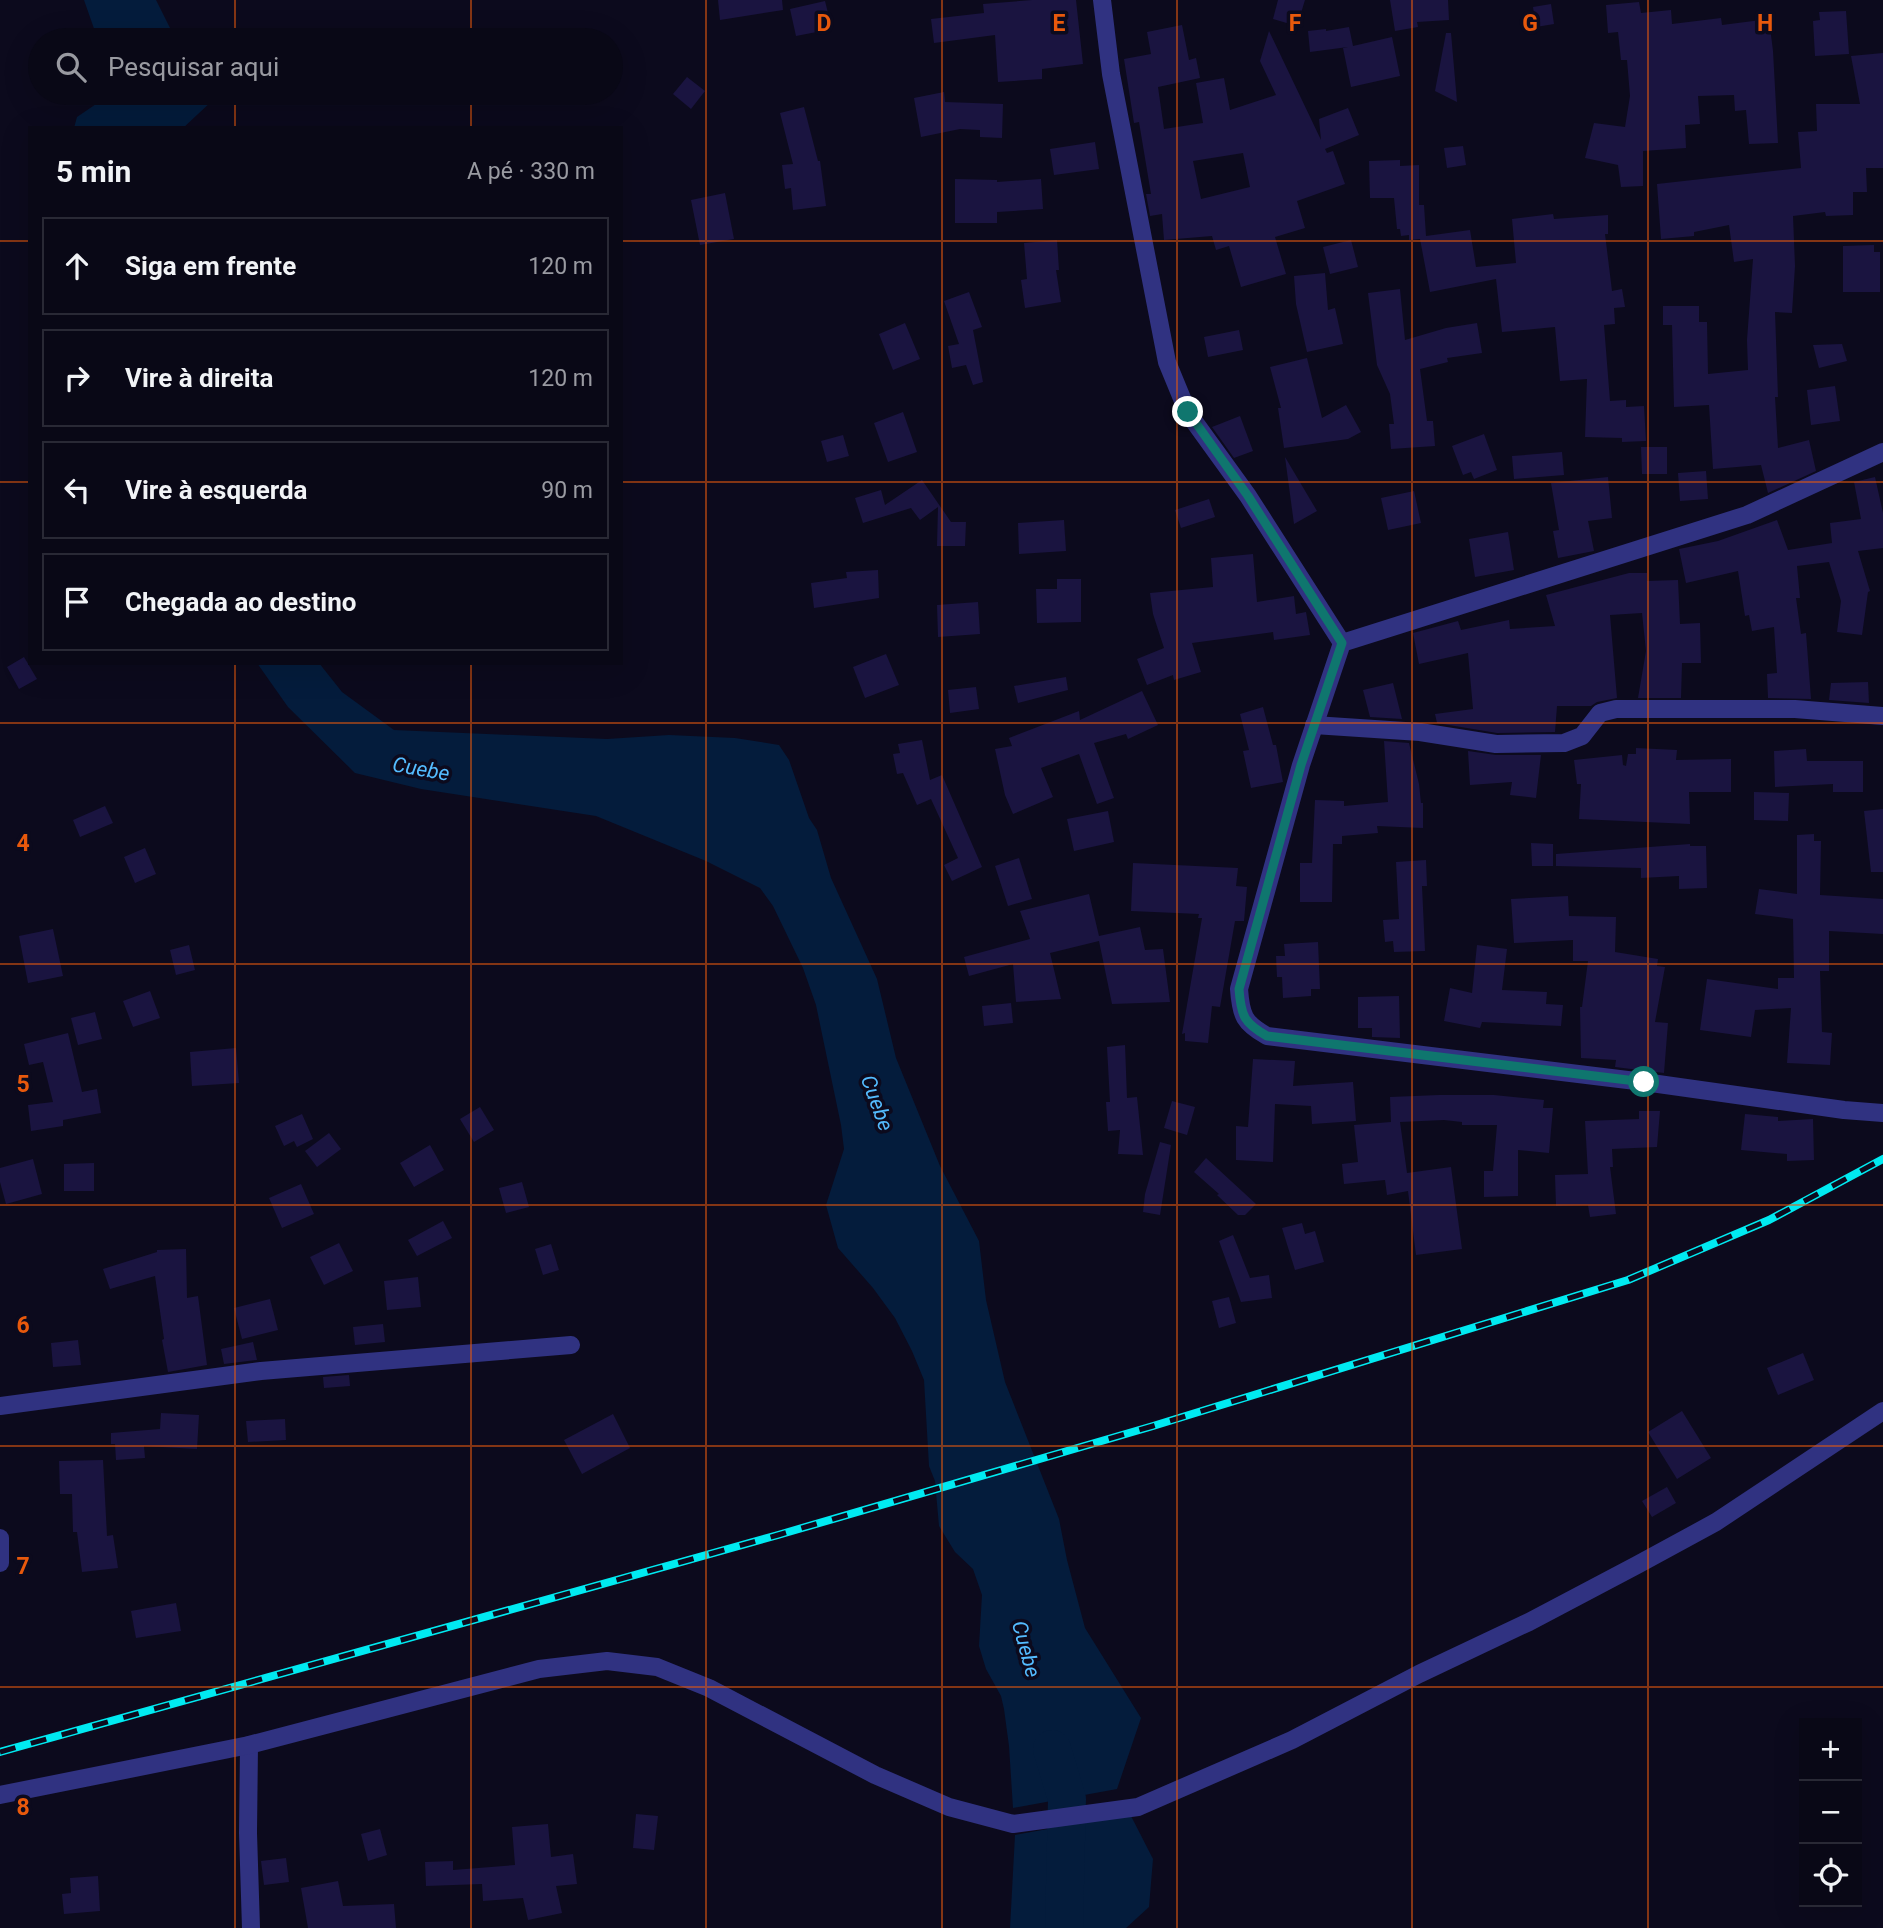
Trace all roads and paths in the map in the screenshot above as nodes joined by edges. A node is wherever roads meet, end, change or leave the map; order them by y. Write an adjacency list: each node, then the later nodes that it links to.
1 (1102, 0): 3 (street)
2 (1883, 452): 3 (street)
3 (1342, 643): 5 (street)
4 (1883, 716): 5 (street)
5 (1314, 725): 6 (street)
6 (1883, 1113)
7 (571, 1345): 8 (street)
8 (0, 1406)
9 (1883, 1411): 12 (street)
10 (0, 1538): 11 (street)
11 (0, 1563)
12 (249, 1745): 14 (street); 15 (street)
13 (0, 1778): 14 (street)
14 (8, 1793)
15 (251, 1928)

